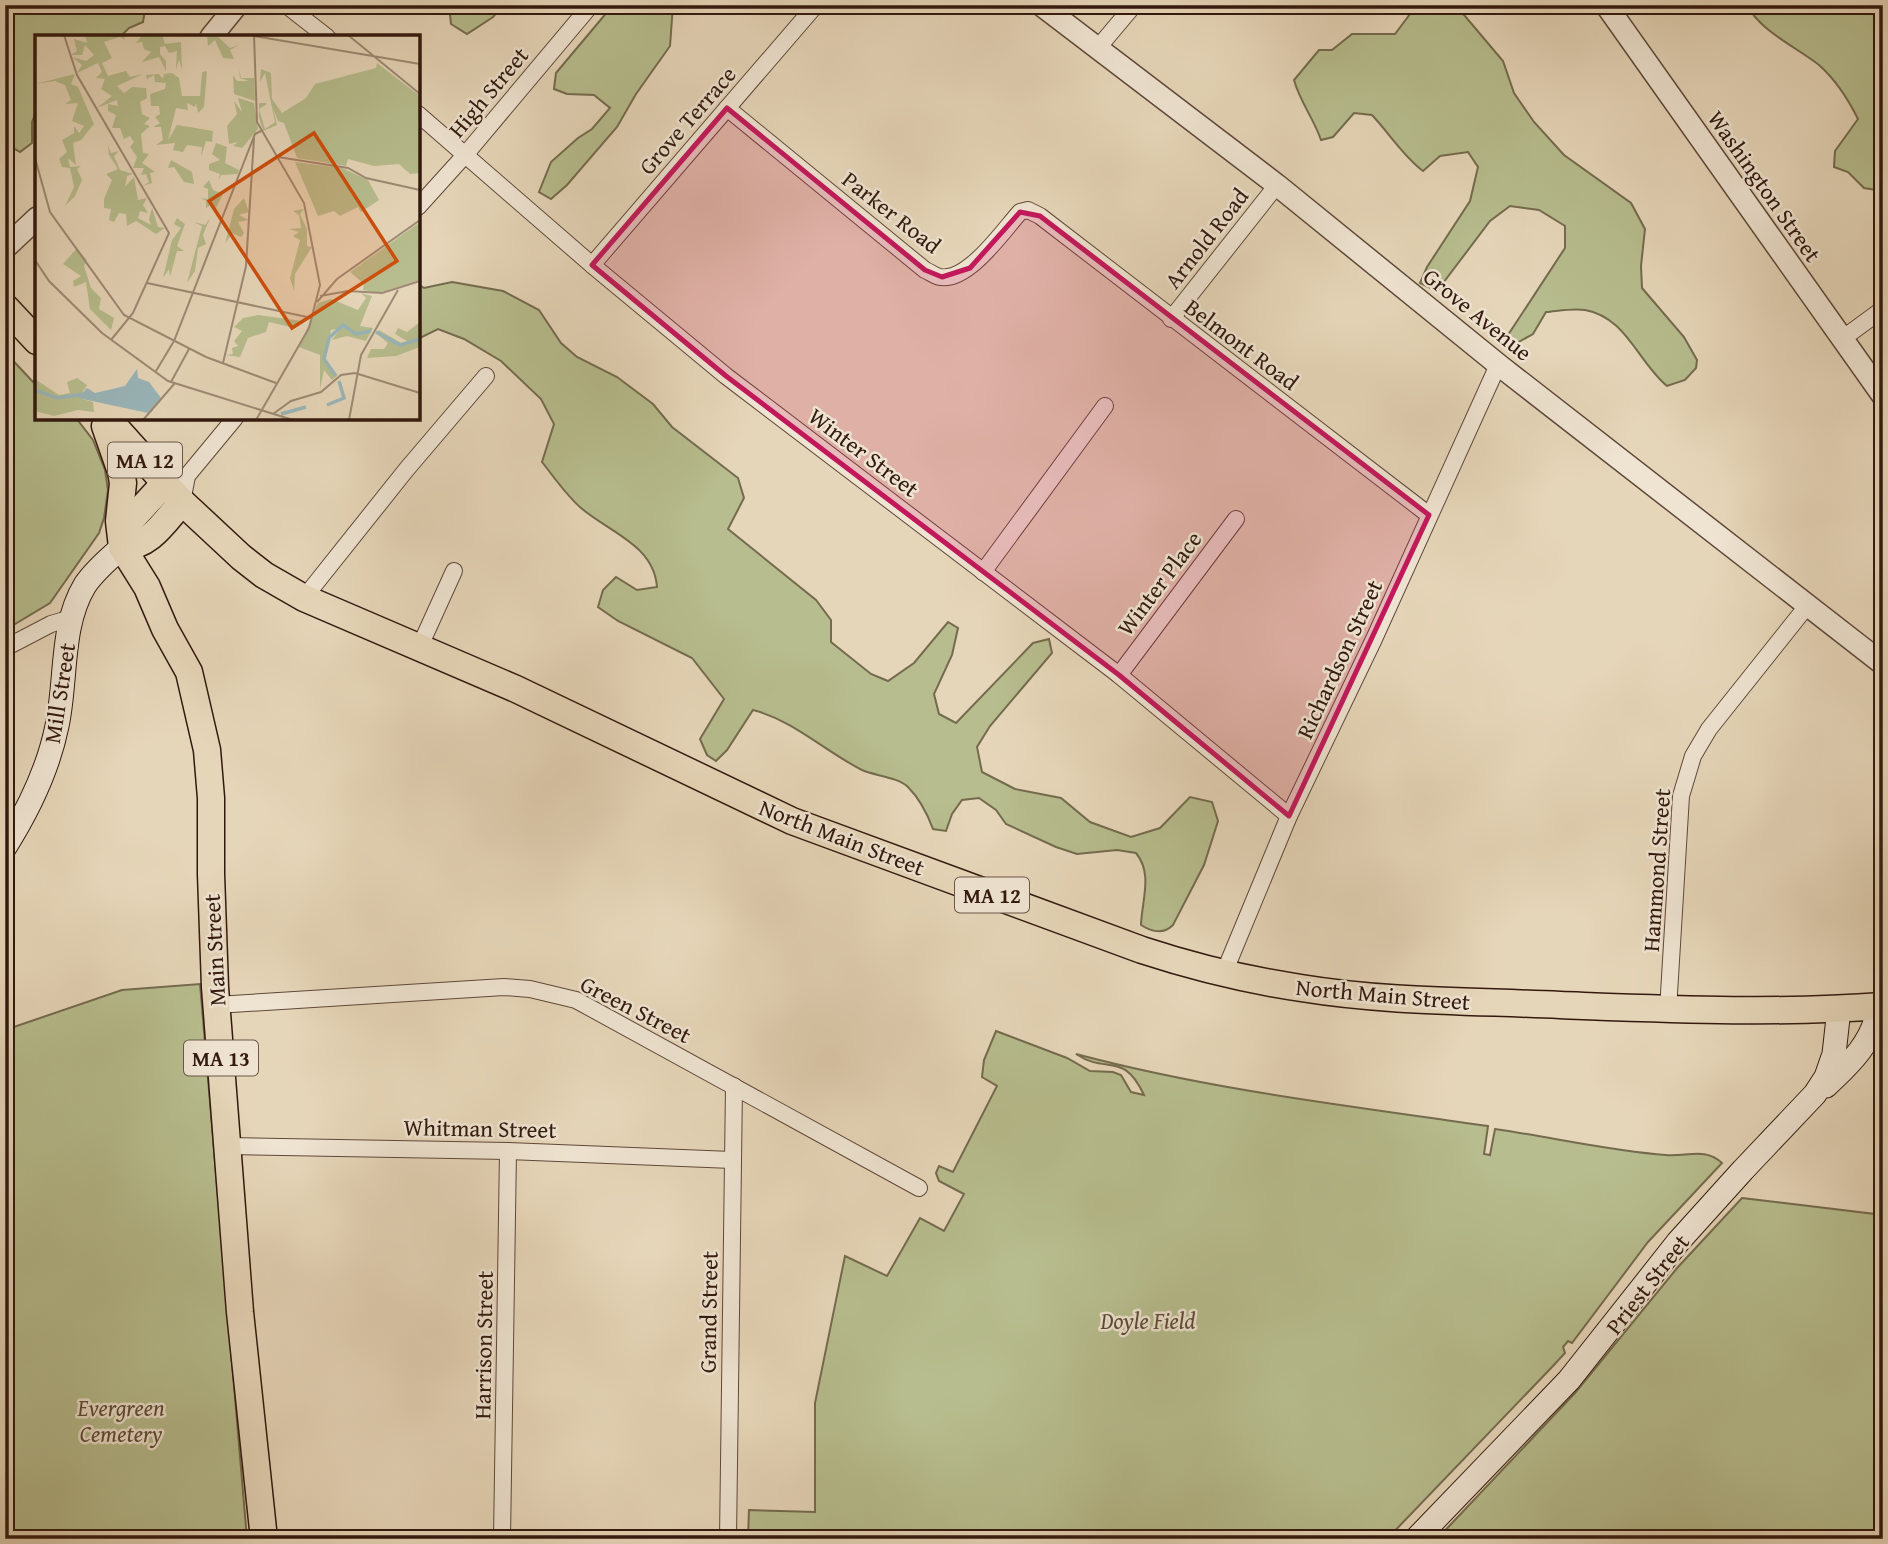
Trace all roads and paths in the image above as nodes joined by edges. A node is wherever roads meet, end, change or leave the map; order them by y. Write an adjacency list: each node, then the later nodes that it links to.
1 (237, 5): 8 (street)
2 (286, 5): 9 (street)
3 (591, 5): 13 (street, High Street)
4 (816, 5): 11 (street, Grove Terrace)
5 (1041, 5): 10 (street, Grove Avenue)
6 (1134, 5): 10 (street)
7 (1606, 5): 24 (street, Washington Street)
8 (213, 35)
9 (324, 35)
10 (1097, 49): 14 (street, Grove Avenue)
11 (727, 108): 16 (street, Parker Road); 19 (street, Grove Terrace)
12 (420, 116): 13 (street, Winter Street)
13 (465, 155): 15 (street, High Street); 19 (street, Winter Street)
14 (1277, 185): 22 (street, Arnold Road); 25 (street, Grove Avenue)
15 (420, 205)
16 (1028, 210): 22 (street, Belmont Road)
17 (35, 220): 18 (street)
18 (5, 248)
19 (592, 265): 37 (street, Winter Street)
20 (5, 307): 23 (main road)
21 (1883, 309): 24 (street)
22 (1171, 319): 33 (street, Belmont Road)
23 (35, 339)
24 (1842, 339): 27 (street, Washington Street)
25 (1498, 365): 33 (street, Richardson Street); 39 (street, Grove Avenue)
26 (486, 376): 38 (street)
27 (1883, 396)
28 (1105, 406): 37 (street)
29 (102, 420): 35 (main road)
30 (109, 420): 32 (main road, North Main Street / MA 12)
31 (233, 420): 32 (street)
32 (178, 487): 35 (main road); 38 (main road, North Main Street / MA 12)
33 (1429, 515): 45 (street, Richardson Street)
34 (1236, 519): 44 (street, Winter Place)
35 (122, 547): 40 (main road, Mill Street); 48 (main road, Main Street / MA 13)
36 (454, 572): 41 (street)
37 (983, 572): 44 (street, Winter Street)
38 (304, 598): 41 (main road, North Main Street / MA 12)
39 (1807, 606): 43 (street, Grove Avenue); 51 (street, Hammond Street)
40 (71, 618): 42 (street); 46 (main road, Mill Street)
41 (421, 646): 47 (main road, North Main Street / MA 12)
42 (5, 648)
43 (1883, 664)
44 (1119, 675): 45 (street, Winter Street)
45 (1289, 816): 47 (street, Richardson Street)
46 (5, 848)
47 (1224, 974): 51 (main road, North Main Street / MA 12)
48 (216, 1005): 52 (street, Green Street); 54 (main road, Main Street / MA 13)
49 (1881, 1007): 50 (main road, North Main Street / MA 12); 53 (main road)
50 (1839, 1009): 51 (main road, North Main Street / MA 12); 53 (main road, Priest Street)
51 (1668, 1010)
52 (734, 1086): 56 (street, Grand Street); 57 (street, Green Street)
53 (1815, 1094): 61 (main road, Priest Street)
54 (227, 1146): 55 (street, Whitman Street); 58 (main road, Main Street / MA 13)
55 (509, 1151): 56 (street, Whitman Street); 59 (street, Harrison Street)
56 (732, 1160): 60 (street, Grand Street)
57 (919, 1188)
58 (264, 1539)
59 (502, 1539)
60 (728, 1539)
61 (1416, 1539)

